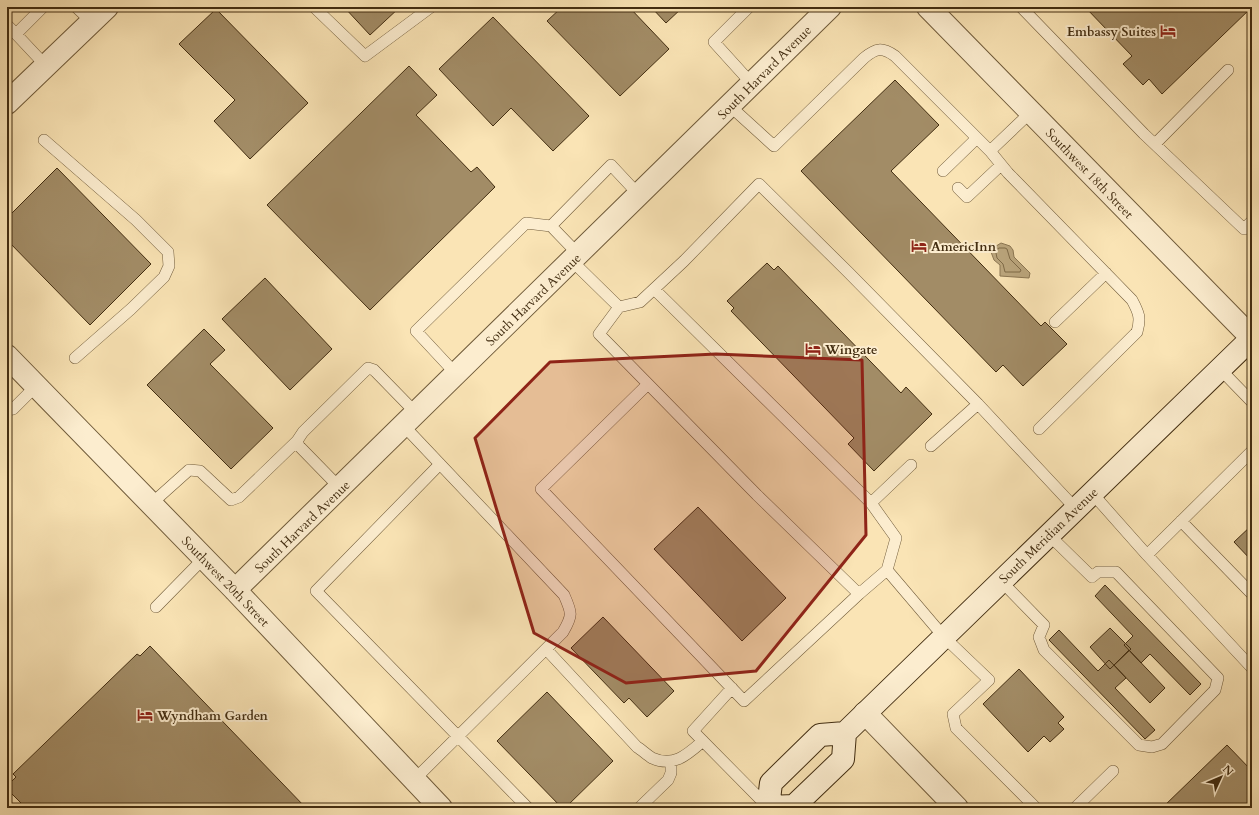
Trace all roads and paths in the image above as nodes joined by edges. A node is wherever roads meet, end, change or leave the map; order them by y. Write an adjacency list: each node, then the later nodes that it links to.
1 (43, 7): 12 (lane)
2 (76, 7): 10 (lane)
3 (107, 7): 10 (street)
4 (314, 7): 5 (lane)
5 (431, 7)
6 (750, 7): 15 (lane)
7 (830, 7): 15 (street, South Harvard Avenue)
8 (928, 7): 18 (street, Southwest 18th Street)
9 (1021, 7): 21 (lane)
10 (92, 22): 13 (street)
11 (7, 25): 12 (lane)
12 (16, 34): 13 (lane)
13 (46, 66): 16 (street)
14 (1228, 70): 21 (lane)
15 (752, 84): 17 (street, South Harvard Avenue)
16 (7, 103)
17 (730, 106): 19 (lane); 26 (street, South Harvard Avenue)
18 (1031, 112): 22 (lane); 34 (street, Southwest 18th Street)
19 (977, 138): 22 (lane); 24 (lane)
20 (44, 140): 36 (lane)
21 (1155, 144): 27 (lane)
22 (990, 151): 23 (lane)
23 (1001, 165): 25 (lane); 30 (lane)
24 (943, 171)
25 (958, 188)
26 (639, 195): 28 (lane); 29 (street, South Harvard Avenue)
27 (1252, 221)
28 (551, 226): 29 (lane); 38 (lane)
29 (575, 258): 32 (lane); 38 (street, South Harvard Avenue)
30 (1106, 273): 33 (lane); 45 (lane)
31 (654, 290): 32 (lane); 42 (lane); 53 (lane)
32 (620, 307): 39 (lane)
33 (1055, 322)
34 (1252, 338): 37 (street, South Meridian Avenue)
35 (7, 356): 40 (street, Southwest 20th Street)
36 (75, 358)
37 (1220, 369): 41 (lane); 52 (street, South Meridian Avenue)
38 (456, 374): 44 (street, South Harvard Avenue)
39 (648, 384): 63 (lane); 69 (lane)
40 (36, 386): 43 (lane); 54 (street, Southwest 20th Street)
41 (1252, 402)
42 (978, 404): 47 (lane); 55 (lane)
43 (7, 410)
44 (410, 419): 46 (lane); 49 (lane); 51 (street, South Harvard Avenue)
45 (1039, 429)
46 (297, 441): 51 (lane); 54 (lane)
47 (931, 446)
48 (1252, 451): 56 (lane)
49 (440, 464): 67 (lane); 72 (lane)
50 (911, 465): 53 (lane)
51 (340, 488): 62 (street, South Harvard Avenue)
52 (1092, 494): 55 (street, South Meridian Avenue); 58 (lane)
53 (870, 503): 60 (lane)
54 (151, 504): 59 (street, Southwest 20th Street)
55 (1076, 509): 57 (street, South Meridian Avenue)
56 (1181, 521): 58 (lane); 64 (lane)
57 (1050, 535): 61 (street, South Meridian Avenue); 61 (lane)
58 (1147, 555): 68 (lane)
59 (204, 558): 62 (street, Southwest 20th Street); 65 (lane)
60 (887, 570): 63 (lane); 66 (lane)
61 (1001, 581): 66 (street, South Meridian Avenue)
62 (235, 590): 76 (street, Southwest 20th Street)
63 (859, 594): 69 (lane)
64 (1252, 594)
65 (156, 606)
66 (944, 637): 70 (street, South Meridian Avenue); 82 (lane)
67 (546, 650): 72 (lane); 74 (lane)
68 (1252, 668)
69 (732, 688): 73 (lane)
70 (865, 713): 71 (street, South Meridian Avenue); 81 (street)
71 (845, 733): 80 (street); 80 (street)
72 (458, 736): 76 (lane); 78 (lane)
73 (703, 741): 74 (lane); 80 (lane)
74 (671, 761): 79 (lane)
75 (1113, 771): 83 (lane)
76 (414, 780): 77 (street, Southwest 20th Street)
77 (441, 808)
78 (528, 808)
79 (639, 808)
80 (768, 808)
81 (957, 808)
82 (1036, 808)
83 (1075, 808)

